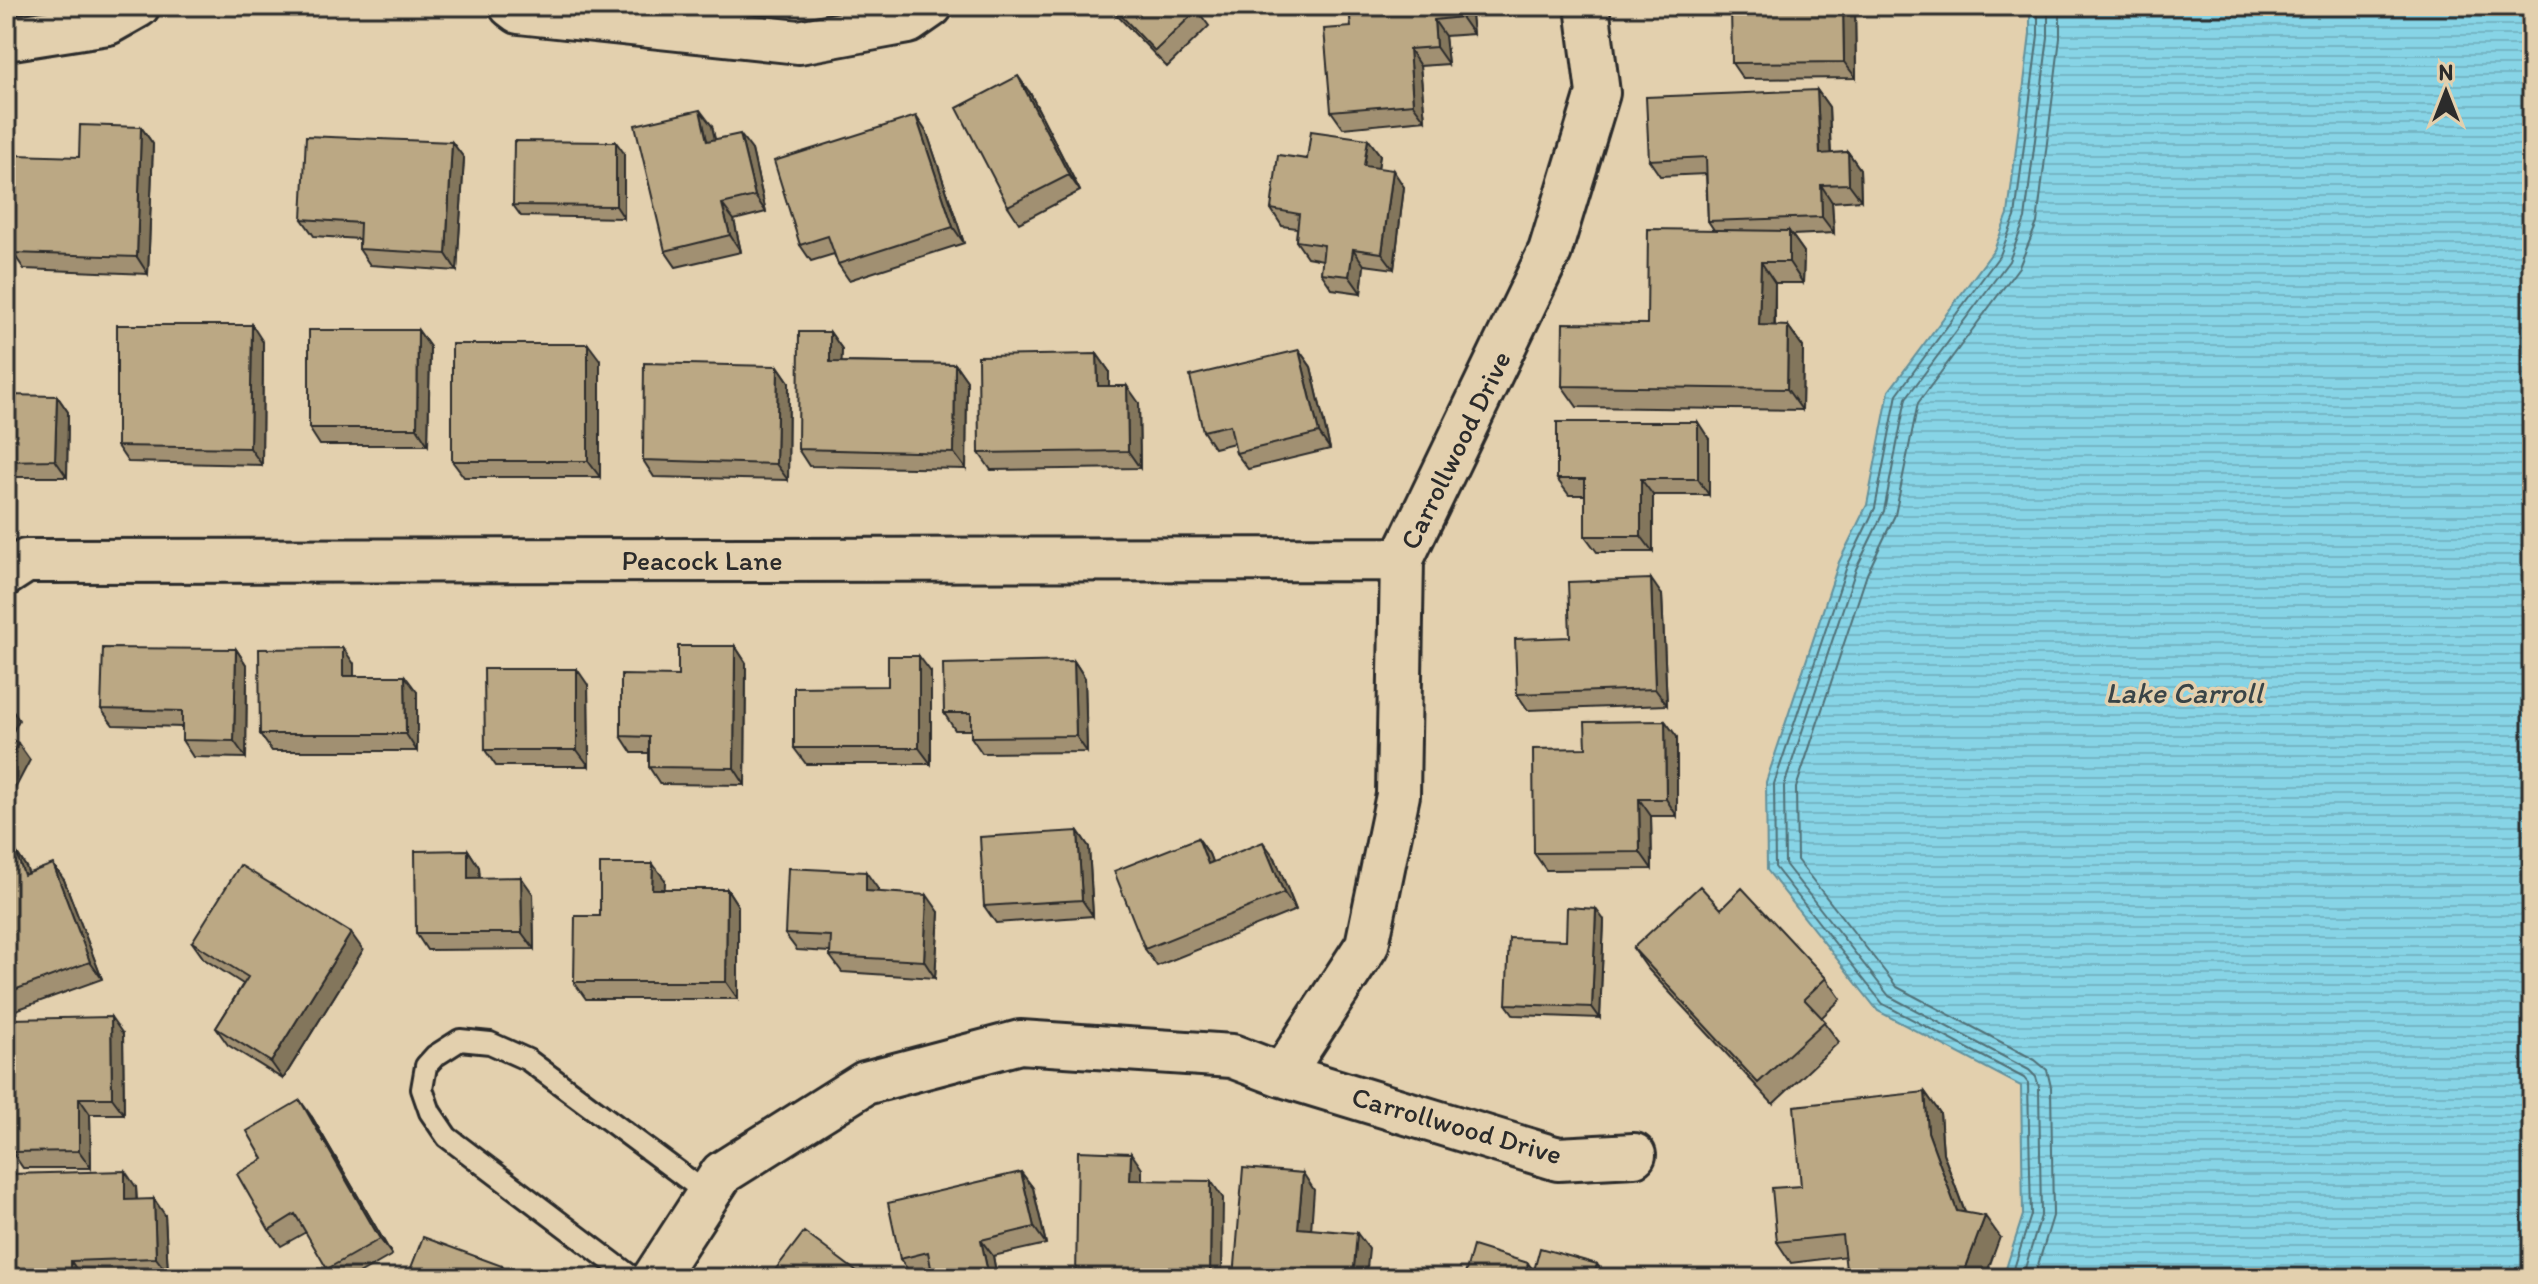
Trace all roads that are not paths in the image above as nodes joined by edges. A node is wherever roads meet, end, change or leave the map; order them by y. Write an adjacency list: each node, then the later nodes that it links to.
1 (138, 6): 5 (street)
2 (511, 6): 3 (street)
3 (931, 6)
4 (1587, 6): 6 (street, Carrollwood Drive)
5 (6, 39)
6 (1402, 559): 7 (street, Peacock Lane); 8 (street, Carrollwood Drive)
7 (6, 574)
8 (1282, 1075): 9 (street, Carrollwood Drive); 10 (street, Carrollwood Drive)
9 (1634, 1155)
10 (709, 1195): 11 (lane); 12 (street, Carrollwood Drive)
11 (633, 1278)
12 (654, 1278)

